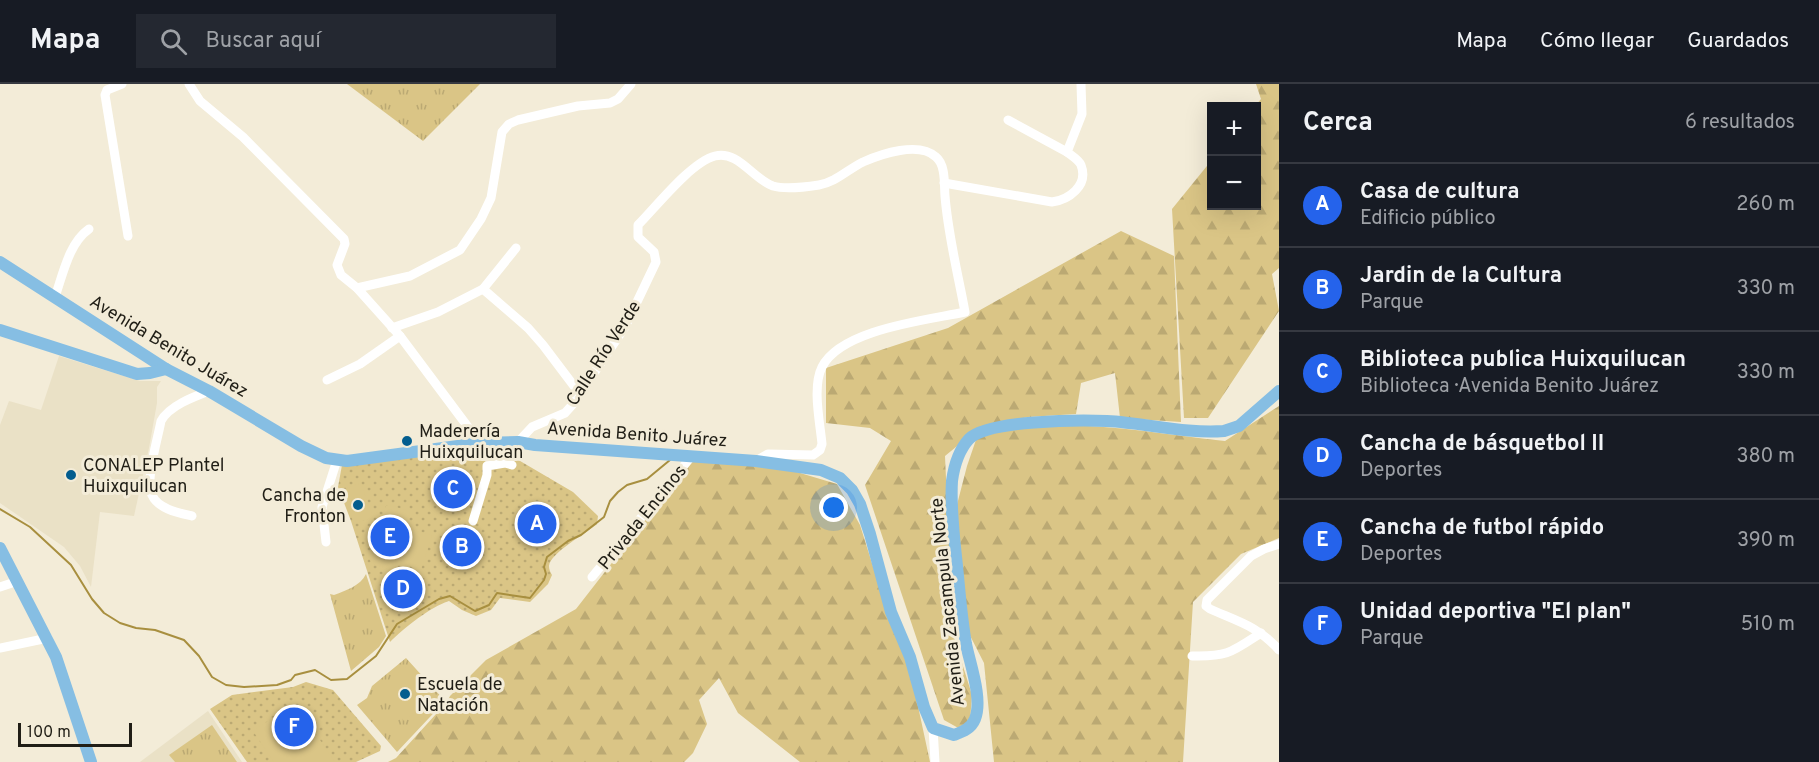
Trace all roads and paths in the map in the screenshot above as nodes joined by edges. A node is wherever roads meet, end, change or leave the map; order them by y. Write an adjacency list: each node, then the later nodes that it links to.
1 (122, 84): 9 (street)
2 (189, 84): 12 (street)
3 (632, 84): 12 (street)
4 (1081, 84): 6 (street)
5 (1008, 120): 6 (street)
6 (1067, 152): 7 (street)
7 (944, 183): 21 (street, Calle Río Verde); 27 (street)
8 (89, 229): 14 (street)
9 (128, 236)
10 (516, 248): 13 (street)
11 (0, 262): 14 (main road, Avenida Benito Juárez)
12 (357, 288): 15 (street)
13 (483, 289): 15 (street); 21 (street)
14 (55, 297): 18 (main road, Avenida Benito Juárez)
15 (392, 328): 17 (street)
16 (0, 330): 18 (main road)
17 (400, 336): 19 (street); 24 (street)
18 (166, 369): 20 (main road, Avenida Benito Juárez)
19 (327, 380)
20 (209, 390): 25 (main road, Avenida Benito Juárez); 29 (street)
21 (580, 394): 23 (street, Calle Río Verde)
22 (1276, 396): 42 (main road, Avenida Zacampula Norte)
23 (518, 442): 24 (main road, Avenida Benito Juárez); 26 (main road, Avenida Benito Juárez)
24 (480, 443): 25 (main road, Avenida Benito Juárez)
25 (338, 460): 31 (street)
26 (688, 460): 27 (main road, Avenida Benito Juárez); 34 (street, Privada Encinos)
27 (756, 461): 42 (main road, Avenida Benito Juárez)
28 (512, 465): 30 (street)
29 (192, 516)
30 (473, 521)
31 (326, 542)
32 (1279, 544): 37 (street)
33 (0, 548): 35 (main road)
34 (592, 577)
35 (18, 581): 36 (street); 38 (main road)
36 (0, 587)
37 (1261, 633): 39 (street); 41 (street)
38 (48, 638): 40 (street); 43 (main road)
39 (1278, 646)
40 (0, 648)
41 (1192, 656)
42 (933, 728): 44 (street)
43 (91, 762)
44 (935, 762)

